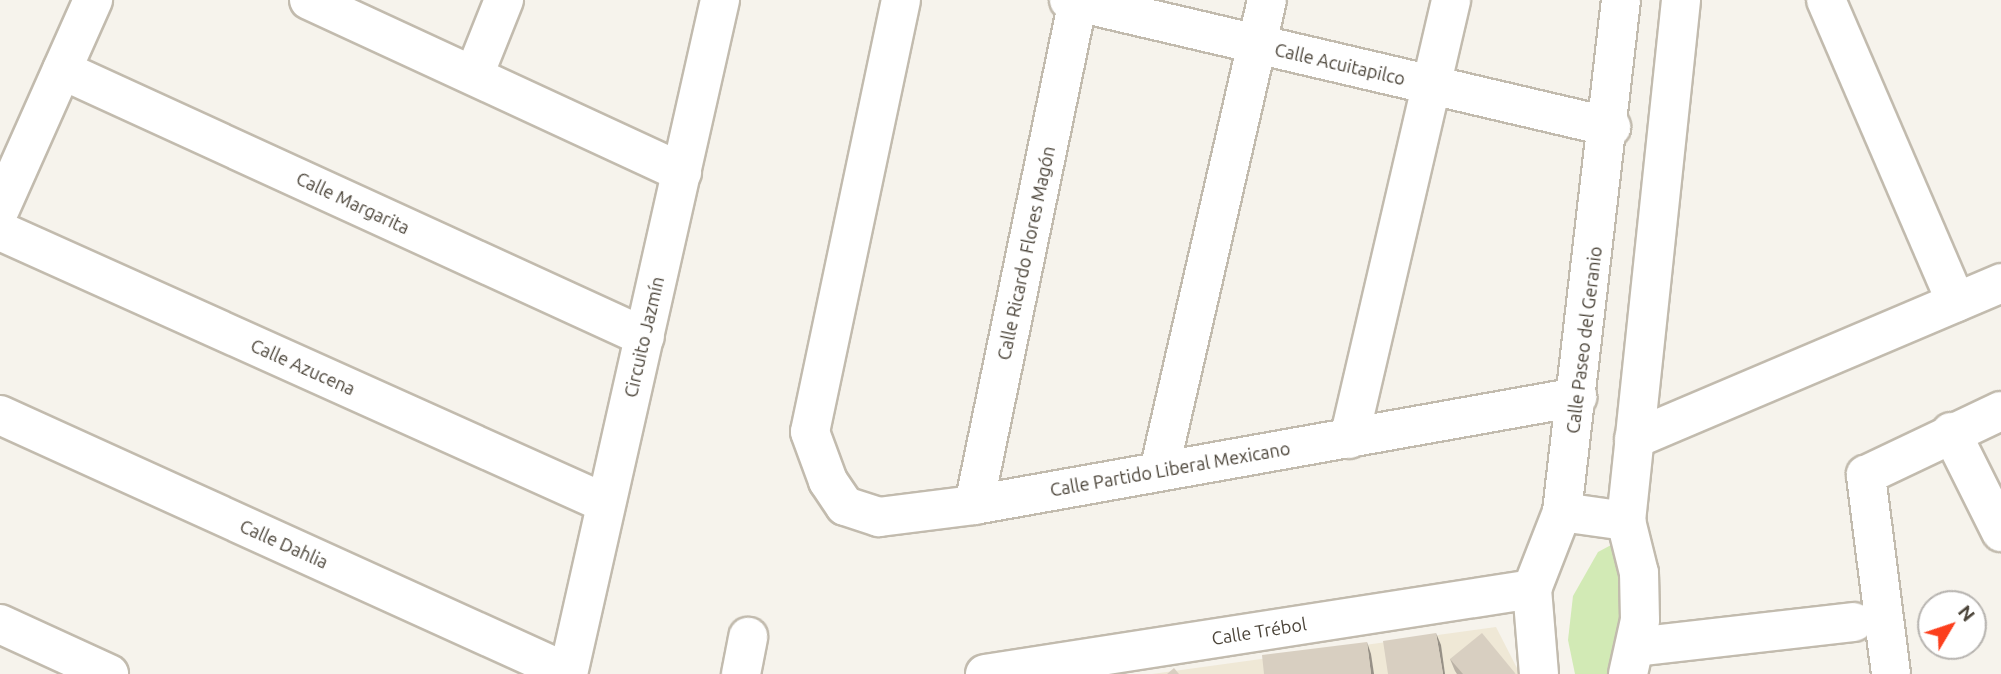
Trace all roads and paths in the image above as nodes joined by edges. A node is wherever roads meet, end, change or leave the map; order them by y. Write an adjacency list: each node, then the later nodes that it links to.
1 (93, 0): 13 (street)
2 (504, 0): 14 (street)
3 (720, 0): 17 (street, Circuito Jazmín)
4 (901, 0): 31 (street, Calle Partido Liberal Mexicano)
5 (1267, 0): 12 (street)
6 (1451, 0): 15 (street)
7 (1621, 0): 16 (street, Calle Paseo del Geranio)
8 (1681, 0): 28 (street)
9 (1826, 0): 21 (street)
10 (1075, 1): 12 (street, Calle Acuitapilco); 31 (street, Calle Ricardo Flores Magón)
11 (318, 2): 14 (street)
12 (1258, 44): 15 (street, Calle Acuitapilco); 29 (street)
13 (62, 70): 18 (street); 22 (street, Calle Margarita)
14 (474, 75): 17 (street)
15 (1430, 85): 16 (street, Calle Acuitapilco); 27 (street)
16 (1611, 127): 23 (street, Calle Paseo del Geranio)
17 (682, 172): 22 (street, Circuito Jazmín)
18 (0, 209)
19 (0, 231): 30 (street, Calle Azucena)
20 (2001, 283): 21 (street)
21 (1956, 302): 28 (street)
22 (645, 337): 30 (street, Circuito Jazmín)
23 (1577, 397): 27 (street, Calle Partido Liberal Mexicano); 32 (street, Calle Paseo del Geranio)
24 (2001, 411): 26 (street)
25 (0, 415): 40 (street, Calle Dahlia)
26 (1951, 432): 34 (street); 45 (street)
27 (1349, 439): 29 (street, Calle Partido Liberal Mexicano)
28 (1634, 439): 33 (street)
29 (1160, 467): 31 (street, Calle Partido Liberal Mexicano)
30 (605, 503): 40 (street, Circuito Jazmín)
31 (974, 505)
32 (1562, 512): 33 (street); 35 (street, Calle Paseo del Geranio)
33 (1626, 521): 39 (street)
34 (2001, 532)
35 (1532, 589): 43 (street, Calle Trébol); 44 (street, Calle Paseo del Geranio)
36 (1854, 622): 39 (street)
37 (0, 624): 41 (street)
38 (748, 637): 42 (street)
39 (1631, 661)
40 (568, 673)
41 (109, 674)
42 (741, 674)
43 (985, 674)
44 (1539, 674)
45 (1891, 674)

